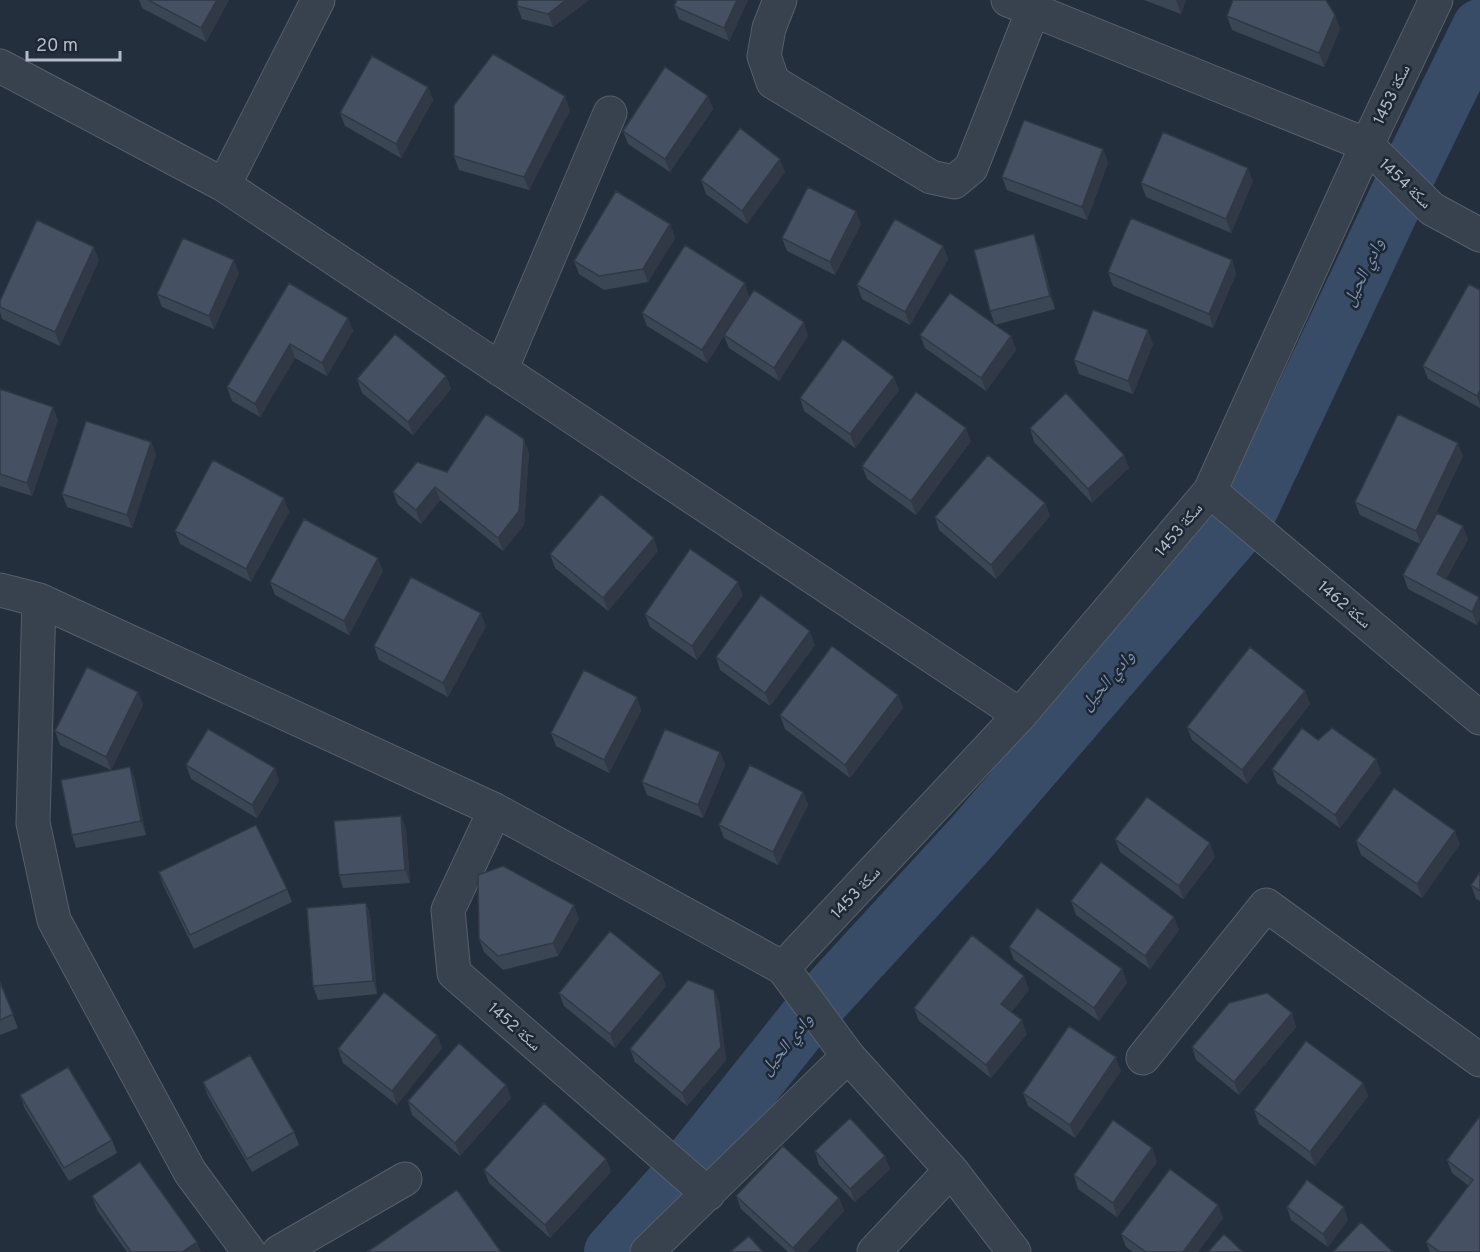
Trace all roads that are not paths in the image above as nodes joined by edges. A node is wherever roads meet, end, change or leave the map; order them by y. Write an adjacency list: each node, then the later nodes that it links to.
1 (318, 0): 8 (street)
2 (780, 0): 4 (street)
3 (1436, 0): 7 (street, سكة 1453)
4 (1020, 5): 7 (street)
5 (0, 66): 8 (street)
6 (610, 113): 10 (street)
7 (1366, 145): 9 (street, سكة 1454); 11 (street, سكة 1453)
8 (224, 185): 10 (street)
9 (1480, 235)
10 (501, 370): 14 (street)
11 (1210, 491): 14 (street, سكة 1453); 15 (street, سكة 1462)
12 (0, 590): 13 (street)
13 (39, 600): 16 (street); 24 (street)
14 (1020, 715): 17 (street, سكة 1453)
15 (1480, 717)
16 (495, 810): 17 (street); 23 (street, سكة 1452)
17 (783, 968): 18 (street)
18 (848, 1056): 21 (street); 23 (street)
19 (1143, 1058): 20 (street)
20 (1480, 1060)
21 (951, 1170): 27 (street); 28 (street)
22 (405, 1179): 25 (street)
23 (708, 1194): 26 (street)
24 (249, 1252)
25 (279, 1252)
26 (647, 1252)
27 (874, 1252)
28 (1014, 1252)

